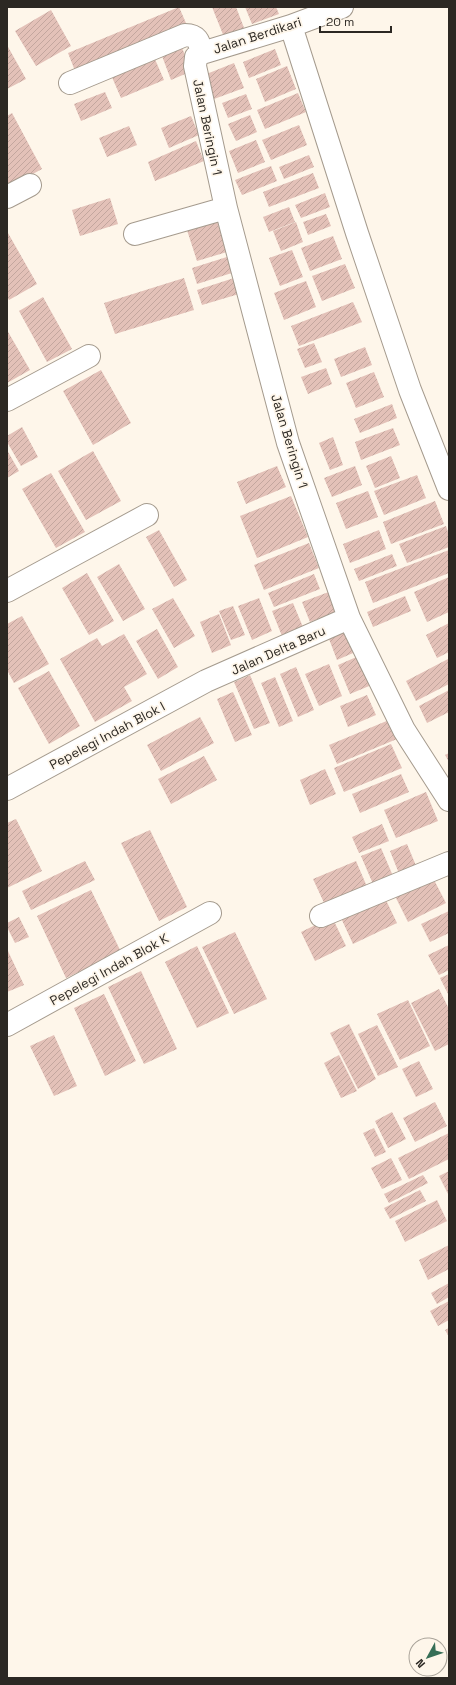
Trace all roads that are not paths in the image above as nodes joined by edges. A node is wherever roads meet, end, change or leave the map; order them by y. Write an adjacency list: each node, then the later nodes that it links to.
1 (342, 7): 2 (street, Jalan Berdikari)
2 (291, 26): 3 (street, Jalan Berdikari); 11 (street)
3 (199, 55): 4 (street); 7 (street, Jalan Beringin 1)
4 (70, 84)
5 (30, 185): 6 (street)
6 (7, 197)
7 (226, 208): 8 (street); 14 (street, Jalan Beringin 1)
8 (136, 234)
9 (89, 356): 10 (street)
10 (7, 400)
11 (449, 489)
12 (147, 514): 13 (street)
13 (7, 592)
14 (349, 618): 15 (street, Jalan Delta Baru); 17 (street, Jalan Beringin 1)
15 (206, 682): 16 (street, Pepelegi Indah Blok I)
16 (7, 789)
17 (449, 800)
18 (449, 863): 20 (street)
19 (210, 912): 21 (street, Pepelegi Indah Blok K)
20 (321, 916)
21 (7, 1025)

